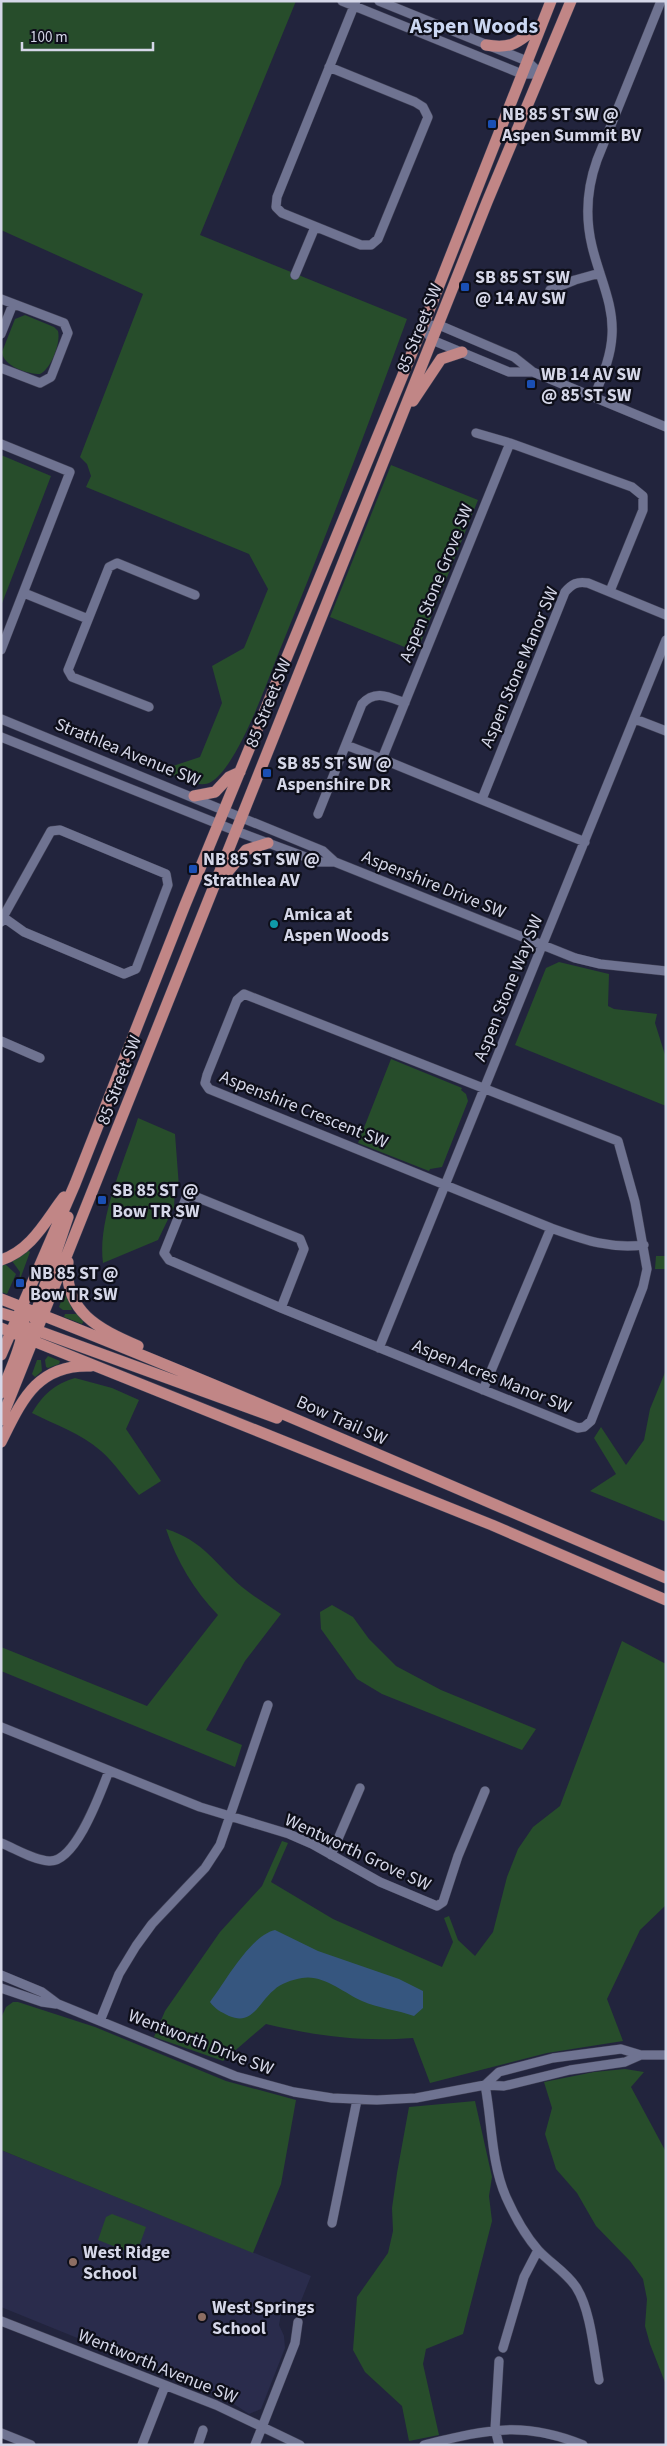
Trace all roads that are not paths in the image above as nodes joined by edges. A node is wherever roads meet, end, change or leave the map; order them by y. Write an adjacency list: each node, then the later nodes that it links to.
1 (342, 1): 6 (street)
2 (379, 1): 8 (street)
3 (551, 1): 7 (main road, 85 Street SW)
4 (571, 1): 12 (main road, 85 Street SW)
5 (660, 1): 14 (street)
6 (355, 4): 10 (street); 11 (street)
7 (542, 24): 8 (main road); 9 (main road, 85 Street SW)
8 (486, 45): 9 (street)
9 (527, 61): 11 (main road, 85 Street SW); 12 (street)
10 (329, 66): 13 (street); 13 (street)
11 (522, 74): 12 (street); 20 (main road, 85 Street SW)
12 (541, 74): 19 (main road, 85 Street SW)
13 (315, 227): 15 (street)
14 (600, 273): 16 (street); 26 (street)
15 (295, 276)
16 (550, 290)
17 (1, 299): 18 (street)
18 (13, 304): 21 (street); 24 (street)
19 (439, 325): 20 (street); 22 (main road, 85 Street SW); 25 (street)
20 (423, 326): 22 (street); 47 (main road, 85 Street SW)
21 (1, 334)
22 (432, 340): 23 (street); 27 (main road, 85 Street SW)
23 (462, 352): 25 (street); 27 (main road)
24 (1, 368)
25 (533, 372): 26 (street)
26 (594, 397): 28 (street)
27 (405, 410): 52 (main road, 85 Street SW)
28 (666, 427)
29 (476, 433): 30 (street)
30 (510, 443): 32 (street); 39 (street, Aspen Stone Grove SW)
31 (1, 444): 33 (street)
32 (610, 591): 35 (street, Aspen Stone Manor SW); 49 (street, Aspen Stone Manor SW)
33 (24, 593): 36 (street); 38 (street)
34 (196, 595): 36 (street)
35 (666, 615)
36 (88, 618): 40 (street)
37 (666, 640): 42 (street, Aspen Stone Way SW)
38 (1, 650)
39 (405, 703): 45 (street); 46 (street, Aspen Stone Grove SW)
40 (149, 707)
41 (1, 719): 48 (street, Strathlea Avenue SW)
42 (635, 719): 43 (street); 55 (street, Aspen Stone Way SW)
43 (666, 731)
44 (1, 736): 53 (street, Strathlea Avenue SW)
45 (346, 745): 46 (street); 51 (street)
46 (382, 759): 49 (street)
47 (240, 772): 48 (main road); 50 (main road, 85 Street SW)
48 (194, 796): 50 (street, Strathlea Avenue SW)
49 (482, 799): 55 (street)
50 (225, 809): 52 (street, Strathlea Avenue SW); 53 (main road, 85 Street SW)
51 (318, 814)
52 (242, 816): 54 (main road, 85 Street SW); 57 (street, Aspenshire Drive SW)
53 (219, 824): 54 (street, Strathlea Avenue SW); 65 (main road, 85 Street SW)
54 (236, 832): 56 (street, Aspenshire Drive SW); 58 (main road, 85 Street SW)
55 (585, 842): 60 (street, Aspen Stone Way SW)
56 (268, 843): 57 (street, Aspenshire Drive SW); 58 (main road)
57 (335, 862): 60 (street, Aspenshire Drive SW)
58 (213, 888): 70 (main road, 85 Street SW)
59 (2, 918): 59 (street)
60 (543, 946): 61 (street, Aspenshire Drive SW); 64 (street, Aspen Stone Way SW)
61 (666, 971)
62 (1, 1041): 63 (street)
63 (40, 1058)
64 (485, 1089): 67 (street, Aspen Stone Way SW); 67 (street, Aspenshire Crescent SW); 69 (street, Aspen Acres Manor SW)
65 (105, 1107): 66 (main road, 85 Street SW); 76 (main road)
66 (75, 1184): 71 (main road); 73 (main road, 85 Street SW)
67 (447, 1184): 68 (street); 77 (street, Aspen Stone Way SW)
68 (551, 1228): 69 (street); 80 (street)
69 (644, 1245): 80 (street, Aspen Acres Manor SW)
70 (70, 1253): 76 (main road, 85 Street SW); 83 (main road)
71 (1, 1260)
72 (1, 1299): 73 (main road)
73 (21, 1307): 76 (main road, 85 Street SW)
74 (281, 1308): 74 (street, Aspen Acres Manor SW); 77 (street, Aspen Acres Manor SW)
75 (1, 1313): 76 (main road)
76 (26, 1326): 78 (main road, 85 Street SW); 79 (main road); 81 (main road); 82 (main road, 85 Street SW); 83 (main road, Bow Trail SW); 85 (main road)
77 (380, 1348): 80 (street, Aspen Acres Manor SW)
78 (1, 1355)
79 (98, 1366): 84 (main road); 87 (main road)
80 (484, 1390)
81 (1, 1393)
82 (1, 1420)
83 (305, 1422): 85 (main road, Bow Trail SW)
84 (1, 1442)
85 (355, 1446): 86 (main road, Bow Trail SW)
86 (666, 1578)
87 (666, 1600)
88 (268, 1705): 93 (street)
89 (1, 1727): 90 (street, Wentworth Grove SW)
90 (109, 1771): 93 (street, Wentworth Grove SW); 94 (street)
91 (360, 1788): 95 (street)
92 (485, 1791): 95 (street, Wentworth Grove SW)
93 (231, 1818): 95 (street, Wentworth Grove SW); 99 (street)
94 (1, 1843)
95 (331, 1855)
96 (5, 1977): 97 (street); 98 (street, Wentworth Drive SW)
97 (2, 1991): 98 (street, Wentworth Drive SW)
98 (58, 2004): 99 (street, Wentworth Drive SW)
99 (100, 2021): 103 (street, Wentworth Drive SW)
100 (641, 2055): 101 (street, Wentworth Drive SW); 102 (street, Wentworth Drive SW); 102 (street, Wentworth Drive SW)
101 (666, 2055)
102 (485, 2085): 103 (street, Wentworth Drive SW); 105 (street)
103 (357, 2100): 104 (street)
104 (332, 2222)
105 (538, 2250): 108 (street); 110 (street)
106 (1, 2321): 111 (street, Wentworth Avenue SW)
107 (298, 2322): 112 (street)
108 (503, 2348)
109 (499, 2361): 113 (street)
110 (599, 2380)
111 (165, 2386): 112 (street, Wentworth Avenue SW); 117 (street)
112 (262, 2428): 119 (street); 120 (street, Wentworth Avenue SW)
113 (495, 2429): 121 (street); 122 (street); 123 (street)
114 (203, 2430): 118 (street)
115 (1, 2433): 116 (street)
116 (31, 2445)
117 (142, 2445)
118 (198, 2445)
119 (255, 2445)
120 (300, 2445)
121 (424, 2445)
122 (499, 2445)
123 (583, 2445)

